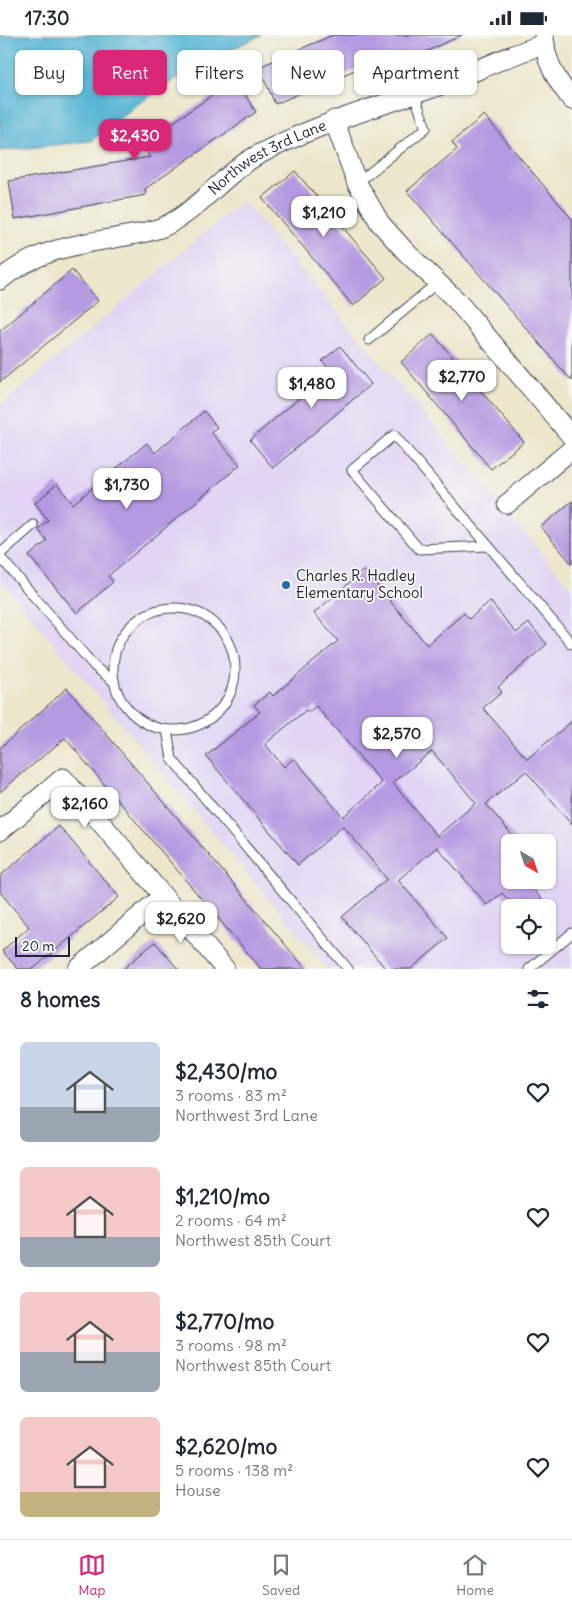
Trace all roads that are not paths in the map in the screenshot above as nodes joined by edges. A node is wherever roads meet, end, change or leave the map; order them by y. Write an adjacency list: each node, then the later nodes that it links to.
1 (544, 39): 2 (street, Northwest 3rd Lane); 5 (street)
2 (477, 67)
3 (408, 95): 6 (street, Northwest 3rd Lane)
4 (415, 95): 7 (lane)
5 (572, 100)
6 (334, 120): 7 (street); 8 (street, Northwest 3rd Lane)
7 (356, 183): 9 (street)
8 (0, 280)
9 (438, 282): 10 (lane); 11 (street)
10 (369, 340)
11 (572, 437)
12 (572, 449): 13 (street)
13 (507, 504)
14 (33, 525): 16 (lane)
15 (488, 546): 15 (lane); 17 (lane)
16 (0, 556): 18 (lane)
17 (572, 644)
18 (113, 681): 19 (lane); 19 (lane)
19 (167, 730): 25 (lane)
20 (0, 831): 21 (street)
21 (163, 896): 23 (street); 24 (street)
22 (572, 933): 26 (lane)
23 (78, 969)
24 (225, 969)
25 (348, 969)
26 (529, 969)

